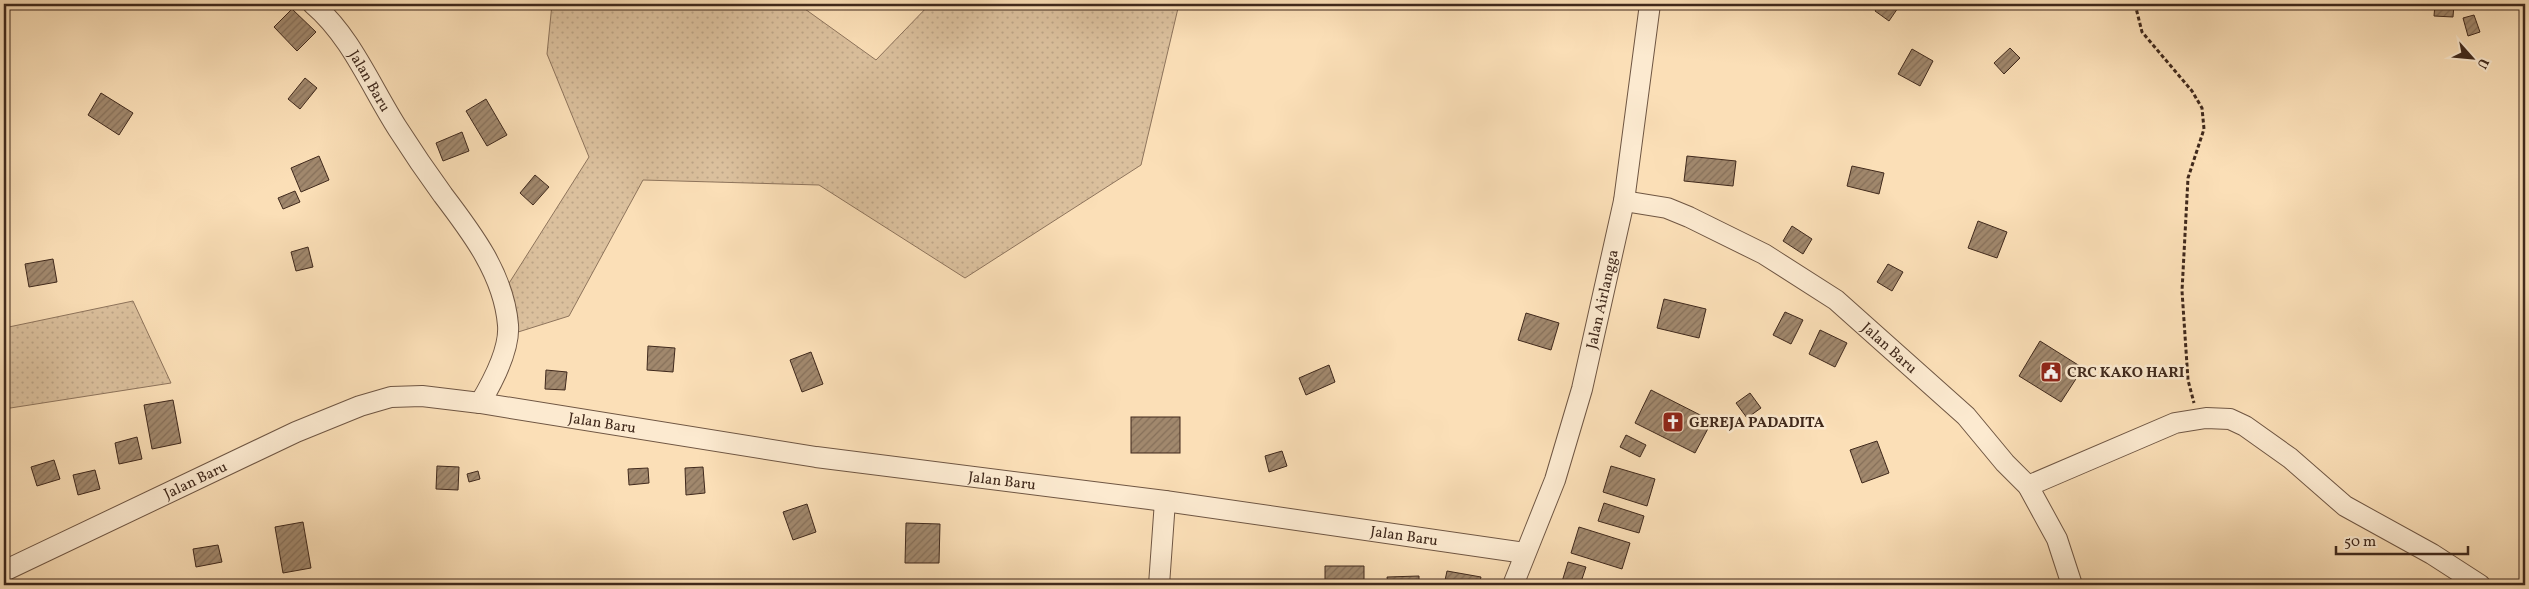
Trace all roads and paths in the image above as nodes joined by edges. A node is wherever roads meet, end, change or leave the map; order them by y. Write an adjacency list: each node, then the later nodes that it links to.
1 (313, 4): 5 (street, Jalan Baru)
2 (1650, 4): 4 (street, Jalan Airlangga)
3 (2135, 4): 6 (path)
4 (1624, 201): 7 (street, Jalan Baru); 9 (street, Jalan Airlangga)
5 (480, 403): 8 (street, Jalan Baru); 10 (street, Jalan Baru)
6 (2197, 418): 7 (street); 14 (street)
7 (2028, 486): 13 (street, Jalan Baru)
8 (1165, 501): 9 (street, Jalan Baru); 11 (street)
9 (1525, 553): 12 (street, Jalan Airlangga)
10 (4, 571)
11 (1158, 585)
12 (1513, 585)
13 (2072, 585)
14 (2480, 585)

